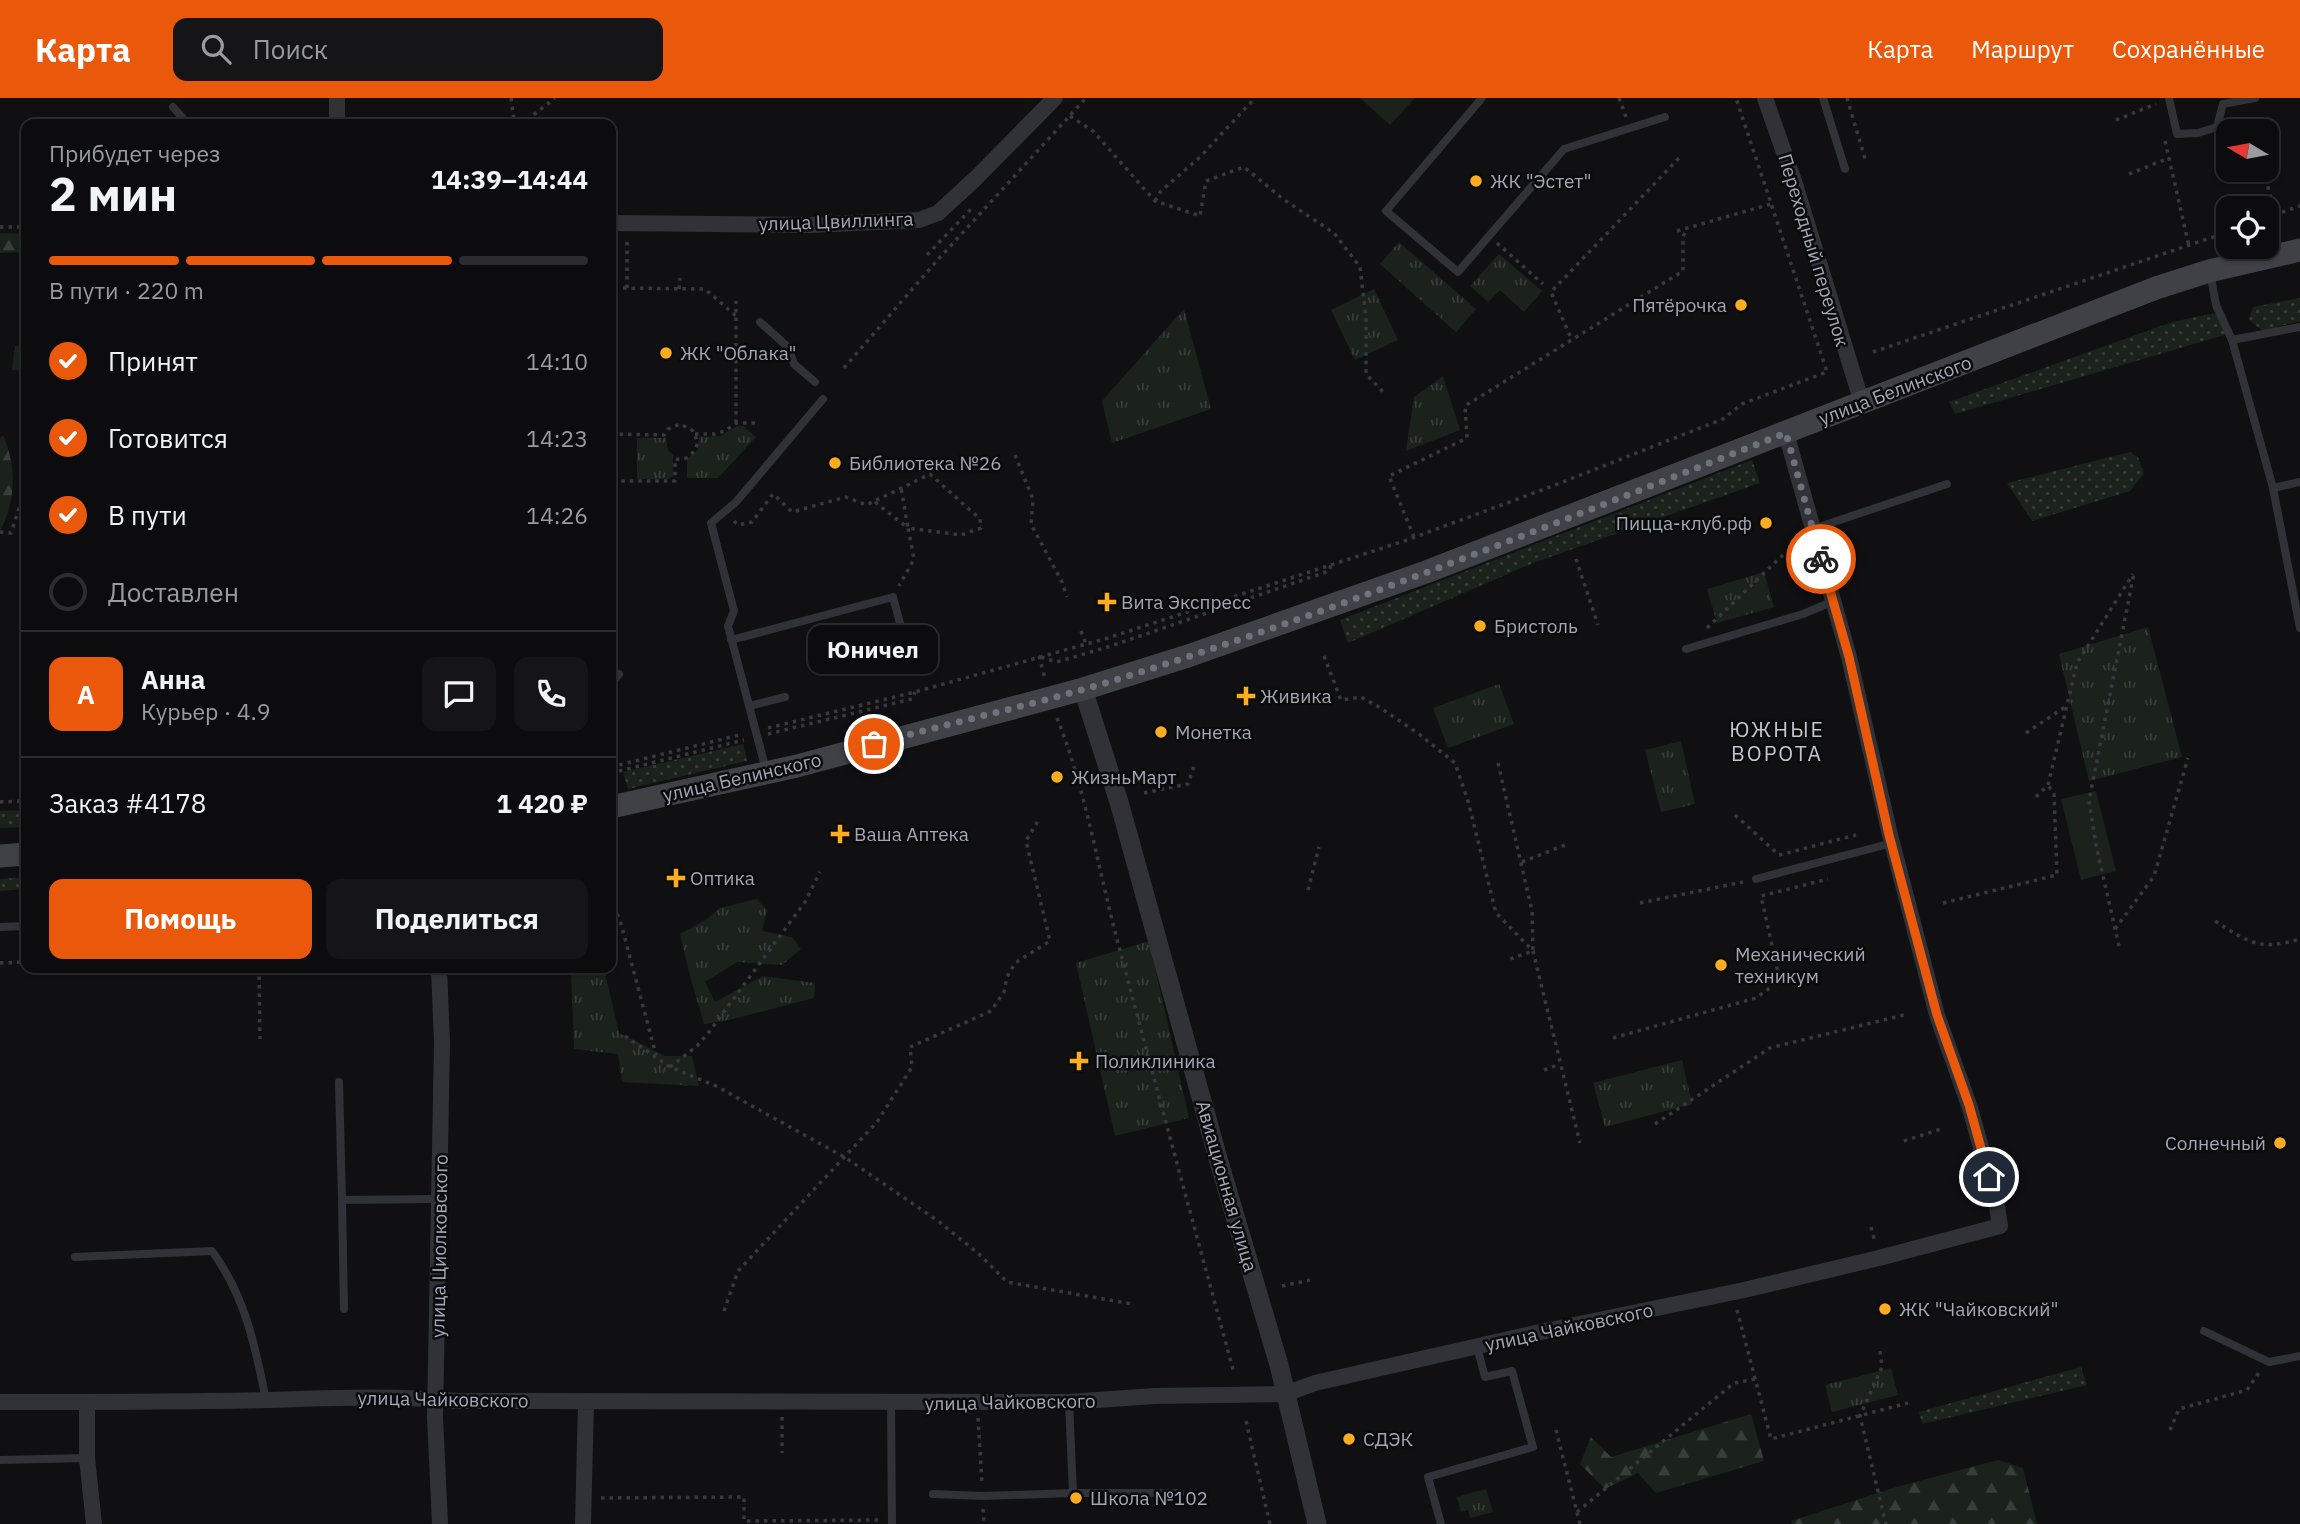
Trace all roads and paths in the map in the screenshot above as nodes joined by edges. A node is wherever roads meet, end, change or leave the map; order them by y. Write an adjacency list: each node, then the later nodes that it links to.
1 (337, 98): 20 (street)
2 (511, 98): 21 (path)
3 (555, 98): 22 (path)
4 (1055, 98): 34 (street, улица Цвиллинга)
5 (1086, 98): 17 (path)
6 (1255, 98): 30 (path)
7 (1482, 98): 39 (lane)
8 (1736, 98): 31 (path)
9 (1765, 98): 60 (street, Переходный переулок)
10 (1823, 98): 28 (lane)
11 (1847, 98): 27 (path)
12 (2155, 98): 23 (path)
13 (2169, 98): 15 (lane)
14 (2255, 98): 15 (lane)
15 (2219, 101)
16 (173, 107): 19 (lane)
17 (1070, 116): 30 (path); 56 (path)
18 (1665, 117): 39 (lane)
19 (183, 119)
20 (337, 119)
21 (514, 119)
22 (528, 119)
23 (2116, 120)
24 (2162, 131): 26 (path)
25 (1679, 158): 53 (path)
26 (2169, 158): 29 (path); 41 (path)
27 (1866, 162)
28 (1845, 169)
29 (2129, 174)
30 (1155, 201): 58 (path)
31 (1771, 204): 37 (path); 78 (path)
32 (2300, 206): 33 (path)
33 (2279, 214)
34 (619, 223): 47 (path)
35 (21, 227): 36 (path)
36 (0, 228)
37 (1687, 228): 38 (path); 78 (path)
38 (1678, 231)
39 (1489, 236): 45 (path)
40 (2216, 236): 41 (path)
41 (2189, 246): 55 (path)
42 (2300, 250): 43 (main road, улица Белинского)
43 (2209, 271): 54 (lane); 60 (main road, улица Белинского)
44 (680, 278): 48 (path)
45 (1543, 284)
46 (616, 288): 47 (path)
47 (627, 288): 48 (path)
48 (679, 289): 50 (path)
49 (736, 301): 50 (path)
50 (736, 316): 62 (path)
51 (760, 322): 57 (lane)
52 (2300, 327): 54 (lane)
53 (1570, 336)
54 (2232, 340): 71 (lane)
55 (1873, 352)
56 (844, 368)
57 (815, 382)
58 (1385, 394)
59 (823, 399): 74 (lane)
60 (1862, 403): 63 (main road, улица Белинского)
61 (758, 422): 62 (path)
62 (736, 423): 65 (path)
63 (1786, 433): 76 (street); 96 (main road, улица Белинского)
64 (616, 434): 65 (path)
65 (695, 434): 67 (path)
66 (1015, 455): 83 (path)
67 (616, 481)
68 (2300, 482): 71 (lane)
69 (1947, 484): 76 (lane)
70 (901, 488): 72 (path); 75 (path); 75 (path)
71 (2273, 488): 87 (lane)
72 (874, 501): 74 (path); 75 (path)
73 (21, 502): 77 (path)
74 (726, 511): 89 (lane)
75 (908, 528): 82 (path)
76 (1812, 530): 84 (street)
77 (0, 532)
78 (1414, 537): 81 (path)
79 (1785, 553): 91 (path)
80 (1576, 559): 85 (path)
81 (1331, 565): 90 (path); 92 (path)
82 (893, 597): 86 (lane); 89 (lane)
83 (1067, 597)
84 (1834, 601): 91 (lane); 116 (street)
85 (1598, 625)
86 (901, 627)
87 (2300, 628)
88 (1081, 631): 90 (path)
89 (731, 640): 99 (lane)
90 (1086, 644): 92 (path)
91 (1686, 649)
92 (1039, 656): 97 (path)
93 (1324, 656): 136 (path)
94 (619, 674): 95 (lane)
95 (616, 677)
96 (1083, 689): 106 (main road, улица Белинского); 172 (street, Авиационная улица)
97 (915, 692)
98 (785, 696): 99 (lane)
99 (749, 706): 106 (lane)
100 (2067, 706): 101 (path); 107 (path); 133 (path)
101 (2026, 733)
102 (1066, 739): 170 (path)
103 (2188, 758): 133 (path)
104 (1498, 763): 121 (path)
105 (1194, 766): 108 (path)
106 (766, 773): 112 (main road, улица Белинского)
107 (2048, 785): 109 (path); 127 (path)
108 (1144, 793)
109 (2036, 797)
110 (21, 801): 111 (path)
111 (0, 803)
112 (616, 807)
113 (1735, 815): 115 (path)
114 (1038, 821): 155 (path)
115 (1856, 835)
116 (1892, 843): 123 (lane); 166 (street, улица Чайковского)
117 (1565, 845): 121 (path)
118 (1319, 847): 125 (path)
119 (21, 854): 120 (main road)
120 (0, 856)
121 (1522, 862): 136 (path)
122 (820, 872): 148 (path)
123 (1756, 879)
124 (1828, 879): 126 (path)
125 (1308, 890)
126 (1761, 896): 128 (path); 144 (path)
127 (1943, 903)
128 (1640, 904)
129 (616, 911): 146 (path)
130 (2215, 921): 134 (path)
131 (21, 926): 132 (lane)
132 (0, 927)
133 (2115, 929): 135 (path)
134 (2300, 939)
135 (2119, 946)
136 (1533, 951): 137 (path); 147 (path)
137 (1507, 960)
138 (21, 962): 139 (path)
139 (0, 963)
140 (259, 973): 145 (path)
141 (439, 973): 156 (street, улица Циолковского)
142 (1908, 1014): 151 (path)
143 (625, 1035): 146 (path)
144 (1613, 1038)
145 (260, 1039)
146 (656, 1057): 148 (path)
147 (1560, 1065): 149 (path); 154 (path)
148 (670, 1067): 155 (path)
149 (1544, 1070)
150 (339, 1082): 157 (lane)
151 (1655, 1124)
152 (1944, 1128): 153 (path)
153 (1904, 1141)
154 (1580, 1143)
155 (846, 1158): 161 (path); 164 (path)
156 (439, 1199): 157 (lane); 173 (street, улица Циолковского)
157 (342, 1200): 162 (lane)
158 (75, 1256): 174 (lane)
159 (1310, 1280): 160 (path)
160 (1282, 1286)
161 (1132, 1304)
162 (344, 1309)
163 (1737, 1310): 171 (path)
164 (724, 1311)
165 (2204, 1331): 169 (lane)
166 (1477, 1347): 172 (street, улица Чайковского); 204 (lane)
167 (1880, 1351): 183 (path)
168 (2300, 1356): 169 (lane)
169 (2269, 1363): 186 (path)
170 (1234, 1373)
171 (1755, 1379): 183 (path); 195 (path)
172 (1285, 1394): 178 (street, улица Чайковского); 203 (street, Авиационная улица)
173 (436, 1399): 174 (street, улица Чайковского); 177 (street, улица Чайковского); 198 (street, улица Циолковского)
174 (266, 1400): 176 (street, улица Чайковского)
175 (0, 1402): 176 (street, улица Чайковского)
176 (87, 1402): 188 (street)
177 (586, 1402): 180 (street, улица Чайковского); 194 (street)
178 (1069, 1402): 180 (street, улица Чайковского); 190 (lane)
179 (1908, 1403): 183 (path)
180 (891, 1404): 200 (lane)
181 (782, 1415): 187 (path)
182 (978, 1416): 193 (path)
183 (1860, 1416): 206 (path)
184 (1246, 1421): 202 (path)
185 (1556, 1430): 195 (path)
186 (2170, 1430)
187 (782, 1453)
188 (86, 1458): 189 (lane); 197 (street)
189 (0, 1460)
190 (1073, 1493): 191 (lane); 193 (lane)
191 (1180, 1493)
192 (933, 1494): 193 (lane)
193 (982, 1496): 201 (path)
194 (584, 1498): 196 (path); 199 (street)
195 (1577, 1512): 205 (path)
196 (880, 1520)
197 (94, 1524)
198 (440, 1524)
199 (583, 1524)
200 (892, 1524)
201 (984, 1524)
202 (1270, 1524)
203 (1317, 1524)
204 (1441, 1524)
205 (1580, 1524)
206 (1885, 1524)

